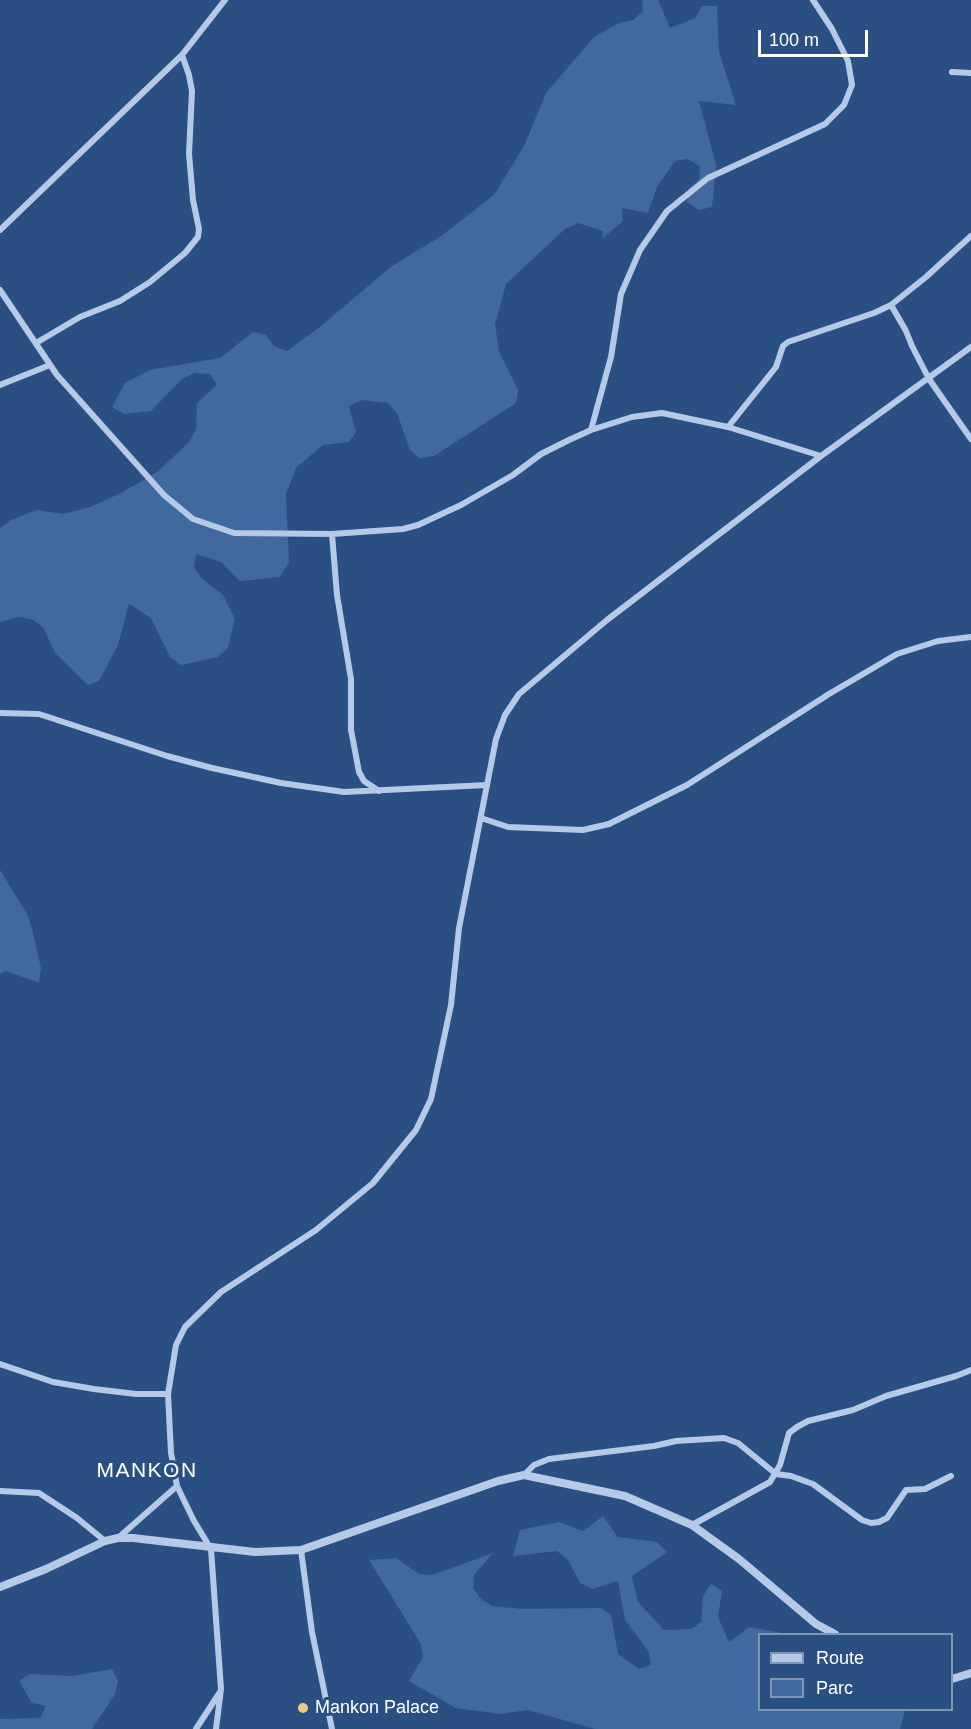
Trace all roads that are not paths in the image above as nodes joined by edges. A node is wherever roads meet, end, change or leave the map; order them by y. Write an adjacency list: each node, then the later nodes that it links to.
1 (225, 0): 3 (street)
2 (813, 0): 16 (street)
3 (182, 55): 6 (street); 10 (street)
4 (952, 72): 5 (street)
5 (971, 73)
6 (0, 231)
7 (971, 236): 9 (street)
8 (0, 291): 10 (street)
9 (891, 305): 13 (street); 15 (street)
10 (36, 343): 12 (street)
11 (971, 347): 13 (street)
12 (50, 365): 14 (street); 19 (street)
13 (929, 379): 17 (street); 18 (street)
14 (0, 385)
15 (728, 427): 16 (street); 18 (street)
16 (591, 430): 19 (street)
17 (971, 439)
18 (821, 456): 22 (street)
19 (332, 534): 23 (street)
20 (971, 637): 24 (street)
21 (0, 713): 23 (street)
22 (487, 785): 23 (street); 24 (street)
23 (379, 791)
24 (481, 818): 27 (street)
25 (0, 1364): 27 (street)
26 (971, 1370): 28 (street)
27 (168, 1394): 31 (street)
28 (776, 1474): 29 (street); 30 (street); 33 (street)
29 (524, 1475): 33 (street); 37 (street)
30 (951, 1476)
31 (177, 1486): 34 (street); 36 (street)
32 (0, 1491): 35 (street)
33 (692, 1525): 39 (street)
34 (118, 1538): 35 (street); 36 (street)
35 (105, 1541): 38 (street)
36 (211, 1549): 37 (street); 42 (street)
37 (301, 1550): 45 (street)
38 (0, 1588)
39 (832, 1633)
40 (971, 1673): 41 (street)
41 (953, 1678)
42 (221, 1689): 43 (street); 44 (street)
43 (196, 1729)
44 (216, 1729)
45 (332, 1729)

